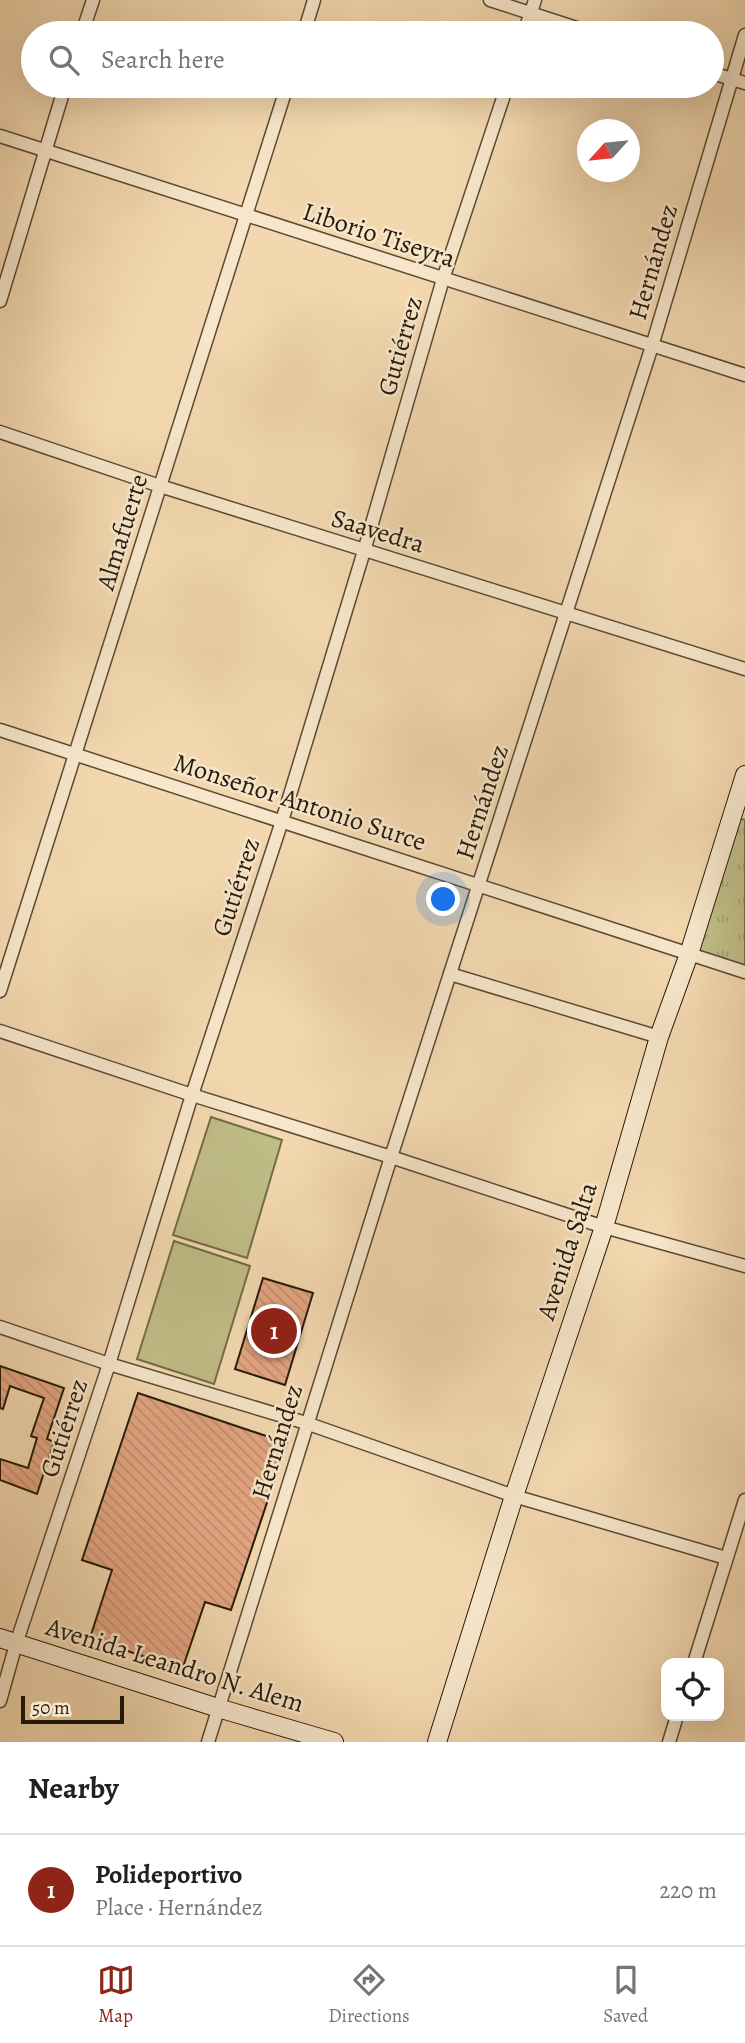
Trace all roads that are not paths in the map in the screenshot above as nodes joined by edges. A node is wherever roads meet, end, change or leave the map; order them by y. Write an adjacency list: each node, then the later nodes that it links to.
1 (93, 0): 6 (street)
2 (314, 0): 7 (street)
3 (491, 0): 5 (street)
4 (535, 0): 5 (street)
5 (531, 13): 8 (street); 9 (street)
6 (86, 21)
7 (308, 21)
8 (528, 21)
9 (555, 21)
10 (745, 35): 12 (street, Hernández)
11 (724, 77): 12 (street)
12 (730, 79): 13 (street); 22 (street, Hernández)
13 (745, 83)
14 (61, 98): 18 (street)
15 (283, 98): 19 (street, Almafuerte)
16 (503, 98): 20 (street, Gutiérrez)
17 (0, 136): 18 (street, Liborio Tiseyra)
18 (45, 150): 19 (street, Liborio Tiseyra); 21 (street)
19 (247, 216): 20 (street, Liborio Tiseyra); 25 (street, Almafuerte)
20 (443, 279): 22 (street, Liborio Tiseyra); 26 (street, Gutiérrez)
21 (0, 301)
22 (652, 346): 23 (street, Liborio Tiseyra); 27 (street, Hernández)
23 (745, 374)
24 (0, 432): 25 (street, Saavedra)
25 (160, 486): 26 (street, Saavedra); 30 (street, Almafuerte)
26 (364, 551): 27 (street, Saavedra); 33 (street, Gutiérrez)
27 (567, 612): 28 (street, Saavedra); 34 (street, Hernández)
28 (745, 669)
29 (0, 730): 30 (street, Monseñor Antonio Surce)
30 (76, 753): 33 (street, Monseñor Antonio Surce); 38 (street, Almafuerte)
31 (745, 775): 32 (main road, Avenida Salta)
32 (738, 818): 35 (main road, Avenida Salta)
33 (282, 821): 34 (street, Monseñor Antonio Surce); 41 (street, Gutiérrez)
34 (479, 885): 35 (street, Monseñor Antonio Surce); 37 (street, Hernández)
35 (689, 954): 36 (street, Monseñor Antonio Surce); 40 (main road, Avenida Salta)
36 (745, 972)
37 (450, 974): 40 (street); 42 (street, Hernández)
38 (0, 991)
39 (0, 1031): 41 (street)
40 (659, 1037): 43 (main road, Avenida Salta)
41 (192, 1095): 42 (street); 46 (street, Gutiérrez)
42 (391, 1157): 43 (street); 47 (street, Hernández)
43 (604, 1227): 44 (street); 48 (main road, Avenida Salta)
44 (745, 1266)
45 (0, 1327): 46 (street)
46 (109, 1364): 47 (street); 51 (street, Gutiérrez)
47 (306, 1423): 48 (street); 54 (street, Hernández)
48 (514, 1496): 50 (street); 58 (main road, Avenida Salta)
49 (745, 1500): 50 (street)
50 (726, 1558): 52 (street)
51 (8, 1641): 53 (street, Gutiérrez); 54 (main road, Avenida Leandro N. Alem)
52 (696, 1658)
53 (0, 1701)
54 (218, 1709): 56 (street, Hernández); 57 (main road, Avenida Leandro N. Alem)
55 (675, 1721): 59 (street)
56 (208, 1742)
57 (334, 1742)
58 (437, 1742)
59 (669, 1742)

